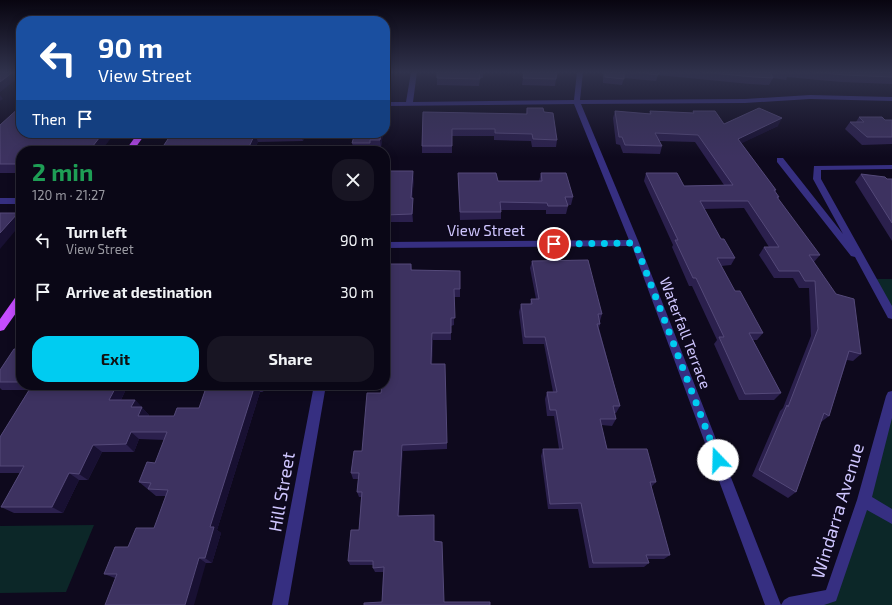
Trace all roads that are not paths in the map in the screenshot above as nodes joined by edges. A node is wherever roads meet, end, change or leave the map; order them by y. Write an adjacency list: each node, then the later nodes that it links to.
1 (410, 100): 5 (street)
2 (757, 100): 3 (street)
3 (577, 103): 5 (street); 10 (street, Waterfall Terrace)
4 (390, 104): 5 (street)
5 (409, 104)
6 (780, 160): 12 (street)
7 (892, 167): 12 (street)
8 (0, 201): 9 (street)
9 (16, 201)
10 (635, 243): 11 (street, View Street); 21 (street, Waterfall Terrace)
11 (390, 245)
12 (874, 279): 14 (street)
13 (16, 305): 15 (main road)
14 (892, 315)
15 (0, 327)
16 (319, 390): 20 (street, Hill Street)
17 (892, 396): 18 (street, Windarra Avenue)
18 (864, 500): 19 (street); 22 (street, Windarra Avenue)
19 (892, 517)
20 (280, 605)
21 (773, 605)
22 (789, 605)

